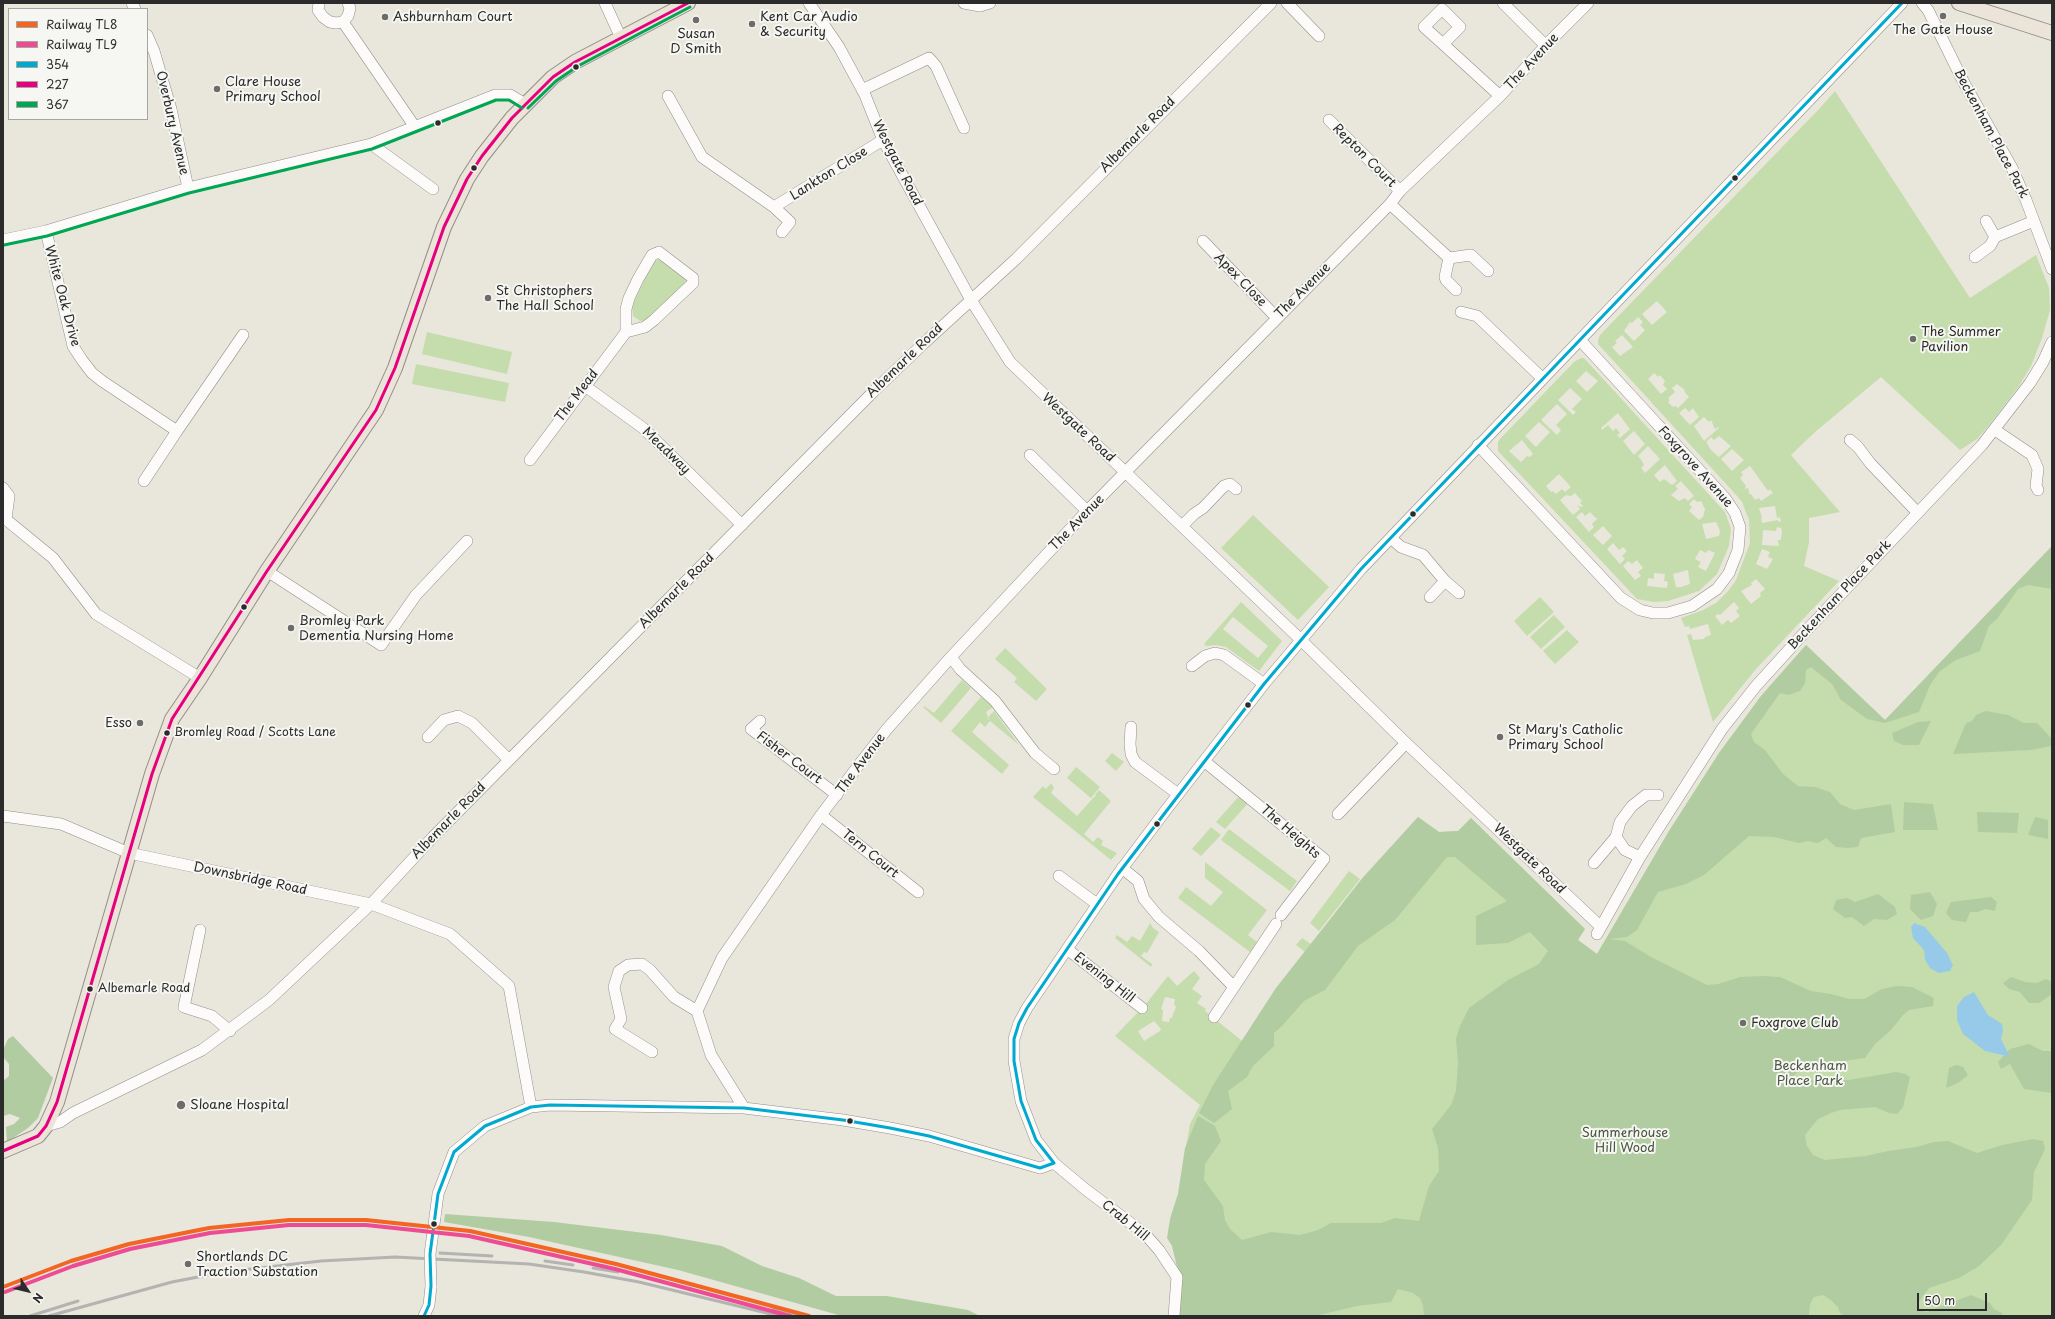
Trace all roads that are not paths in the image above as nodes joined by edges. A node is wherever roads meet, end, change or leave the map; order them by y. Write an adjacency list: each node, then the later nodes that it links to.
1 (319, 3): 15 (street)
2 (348, 3): 15 (street)
3 (605, 3): 19 (street)
4 (688, 3): 19 (main road)
5 (809, 3): 22 (street, Westgate Road)
6 (964, 3): 7 (street)
7 (990, 3)
8 (1271, 3): 48 (street, Albemarle Road)
9 (1287, 3): 17 (street)
10 (1503, 3): 21 (street)
11 (1588, 3): 21 (street, The Avenue)
12 (1902, 3): 53 (street, Crab Hill)
13 (1922, 3): 37 (street, Beckenham Place Park)
14 (1959, 3): 16 (main road)
15 (343, 22): 27 (street)
16 (2052, 33)
17 (1319, 36)
18 (148, 37): 31 (street, Overbury Avenue)
19 (621, 38): 25 (main road)
20 (1443, 44): 24 (street)
21 (1546, 46): 24 (street, The Avenue)
22 (862, 90): 28 (street); 29 (street, Westgate Road)
23 (668, 96): 35 (street, Lankton Close)
24 (1500, 96): 33 (street, The Avenue)
25 (526, 104): 27 (street); 75 (main road)
26 (1329, 120): 33 (street, Repton Court)
27 (415, 128): 30 (street)
28 (964, 128)
29 (883, 140): 35 (street, Lankton Close); 48 (street, Westgate Road)
30 (371, 144): 31 (street); 32 (street)
31 (188, 188): 38 (street)
32 (433, 189)
33 (1400, 191): 34 (street, The Avenue)
34 (1390, 204): 43 (street); 50 (street, The Avenue)
35 (774, 208): 39 (street, Lankton Close)
36 (1986, 221): 40 (street)
37 (2034, 221): 40 (street); 45 (street, Beckenham Place Park)
38 (46, 231): 41 (street); 58 (street, White Oak Drive)
39 (782, 232)
40 (1995, 237): 44 (street)
41 (3, 240)
42 (1203, 241): 50 (street, Apex Close)
43 (1449, 258): 46 (street); 47 (street)
44 (1975, 258)
45 (2052, 269)
46 (1488, 271)
47 (1456, 290)
48 (971, 300): 63 (street, Westgate Road); 71 (street, Albemarle Road)
49 (1461, 312): 55 (street)
50 (1277, 318): 63 (street, The Avenue)
51 (626, 332): 51 (street); 56 (street, The Mead)
52 (243, 334): 58 (street)
53 (1580, 340): 55 (street, Crab Hill); 60 (street, Foxgrove Avenue)
54 (2052, 342): 57 (street, Beckenham Place Park)
55 (1542, 378): 60 (street, Crab Hill)
56 (585, 386): 62 (street, The Mead); 71 (street, Meadway)
57 (1994, 430): 67 (street); 69 (street, Beckenham Place Park)
58 (177, 431): 64 (street)
59 (1850, 440): 69 (street)
60 (1478, 445): 73 (street, Crab Hill)
61 (1030, 455): 68 (street)
62 (530, 460)
63 (1126, 473): 68 (street, The Avenue); 72 (street, Westgate Road)
64 (144, 481)
65 (3, 488): 70 (street)
66 (1236, 489): 72 (street)
67 (2038, 490)
68 (1087, 511): 80 (street, The Avenue)
69 (1918, 513): 99 (street, Beckenham Place Park)
70 (4, 518): 82 (street)
71 (742, 525): 88 (street, Albemarle Road)
72 (1182, 526): 79 (street, Westgate Road)
73 (1391, 538): 76 (street); 79 (street, Crab Hill)
74 (468, 541): 75 (street)
75 (267, 571): 82 (main road)
76 (1445, 581): 77 (street); 78 (street)
77 (1459, 593)
78 (1430, 597)
79 (1300, 639): 83 (street, Crab Hill); 87 (street, Westgate Road)
80 (951, 657): 90 (street); 92 (street, The Avenue)
81 (1192, 666): 83 (street)
82 (200, 678): 98 (main road)
83 (1264, 684): 89 (street, Crab Hill)
84 (760, 721): 92 (street, Fisher Court)
85 (1131, 727): 91 (street)
86 (428, 736): 88 (street)
87 (1406, 743): 94 (street); 107 (street, Westgate Road)
88 (509, 760): 104 (street, Albemarle Road)
89 (1204, 761): 91 (street, Crab Hill); 109 (street, The Heights)
90 (1054, 770)
91 (1178, 794): 101 (street, Crab Hill)
92 (837, 795): 95 (street, The Avenue)
93 (1658, 795): 97 (street)
94 (1338, 814)
95 (821, 815): 103 (street, Tern Court); 111 (street, The Avenue)
96 (3, 816): 98 (street, Downsbridge Road)
97 (1616, 837): 99 (street); 100 (street)
98 (129, 853): 104 (street, Downsbridge Road); 117 (main road)
99 (1640, 857): 107 (street, Beckenham Place Park)
100 (1594, 864)
101 (1122, 868): 105 (street, Crab Hill); 109 (street)
102 (1059, 876): 105 (street)
103 (918, 892)
104 (371, 904): 113 (street, Albemarle Road); 115 (street, Downsbridge Road)
105 (1097, 904): 108 (street, Crab Hill)
106 (200, 930): 113 (street)
107 (1599, 930)
108 (1067, 949): 110 (street, Evening Hill); 119 (street, Crab Hill)
109 (1234, 987): 112 (street, The Heights)
110 (1142, 1008)
111 (697, 1011): 114 (street); 116 (street)
112 (1214, 1016)
113 (230, 1030): 117 (street, Albemarle Road)
114 (652, 1052)
115 (530, 1107): 116 (street); 120 (street, bridge)
116 (744, 1108): 119 (street)
117 (46, 1126): 118 (main road)
118 (3, 1151)
119 (1054, 1163): 121 (street, Crab Hill)
120 (424, 1316)
121 (1174, 1316)

